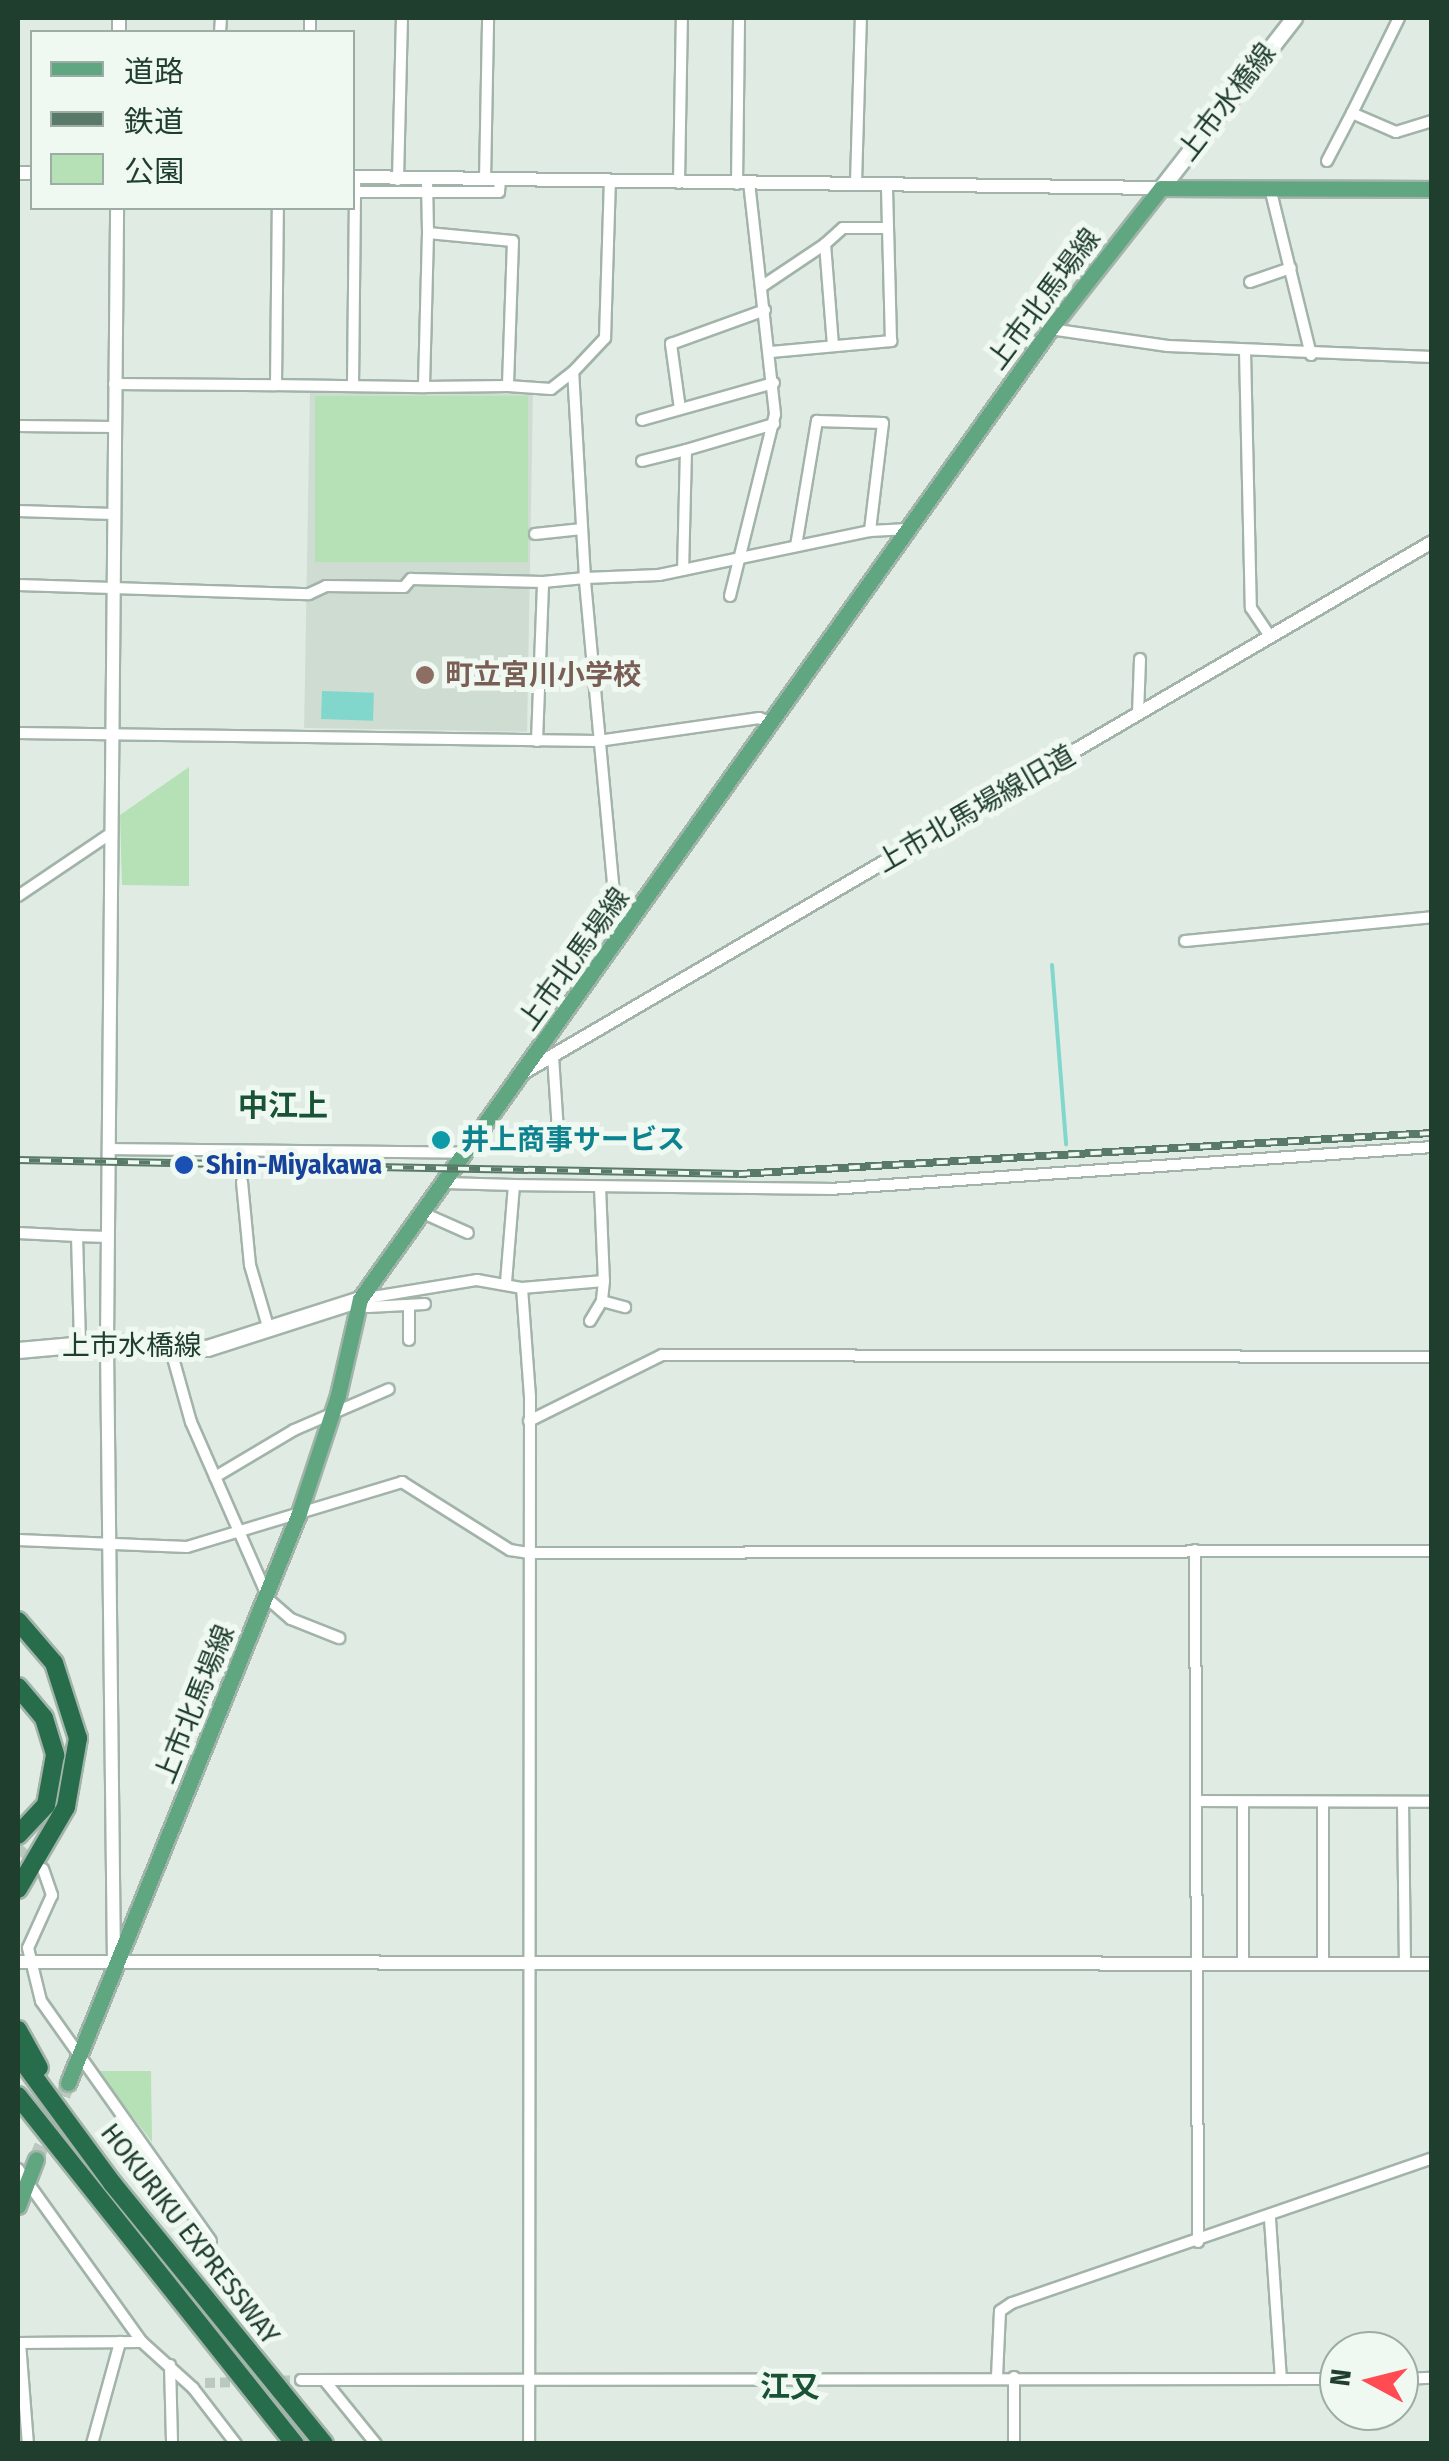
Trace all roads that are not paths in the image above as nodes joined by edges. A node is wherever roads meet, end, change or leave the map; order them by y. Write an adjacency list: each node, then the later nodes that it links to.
1 (402, 18): 11 (street)
2 (488, 18): 12 (street)
3 (682, 18): 15 (street)
4 (738, 18): 17 (street)
5 (861, 18): 16 (street)
6 (1294, 18): 22 (main road, 上市水橋線)
7 (1399, 18): 8 (street)
8 (1352, 113): 9 (street); 10 (street)
9 (1432, 121)
10 (1327, 160)
11 (398, 180): 19 (street); 21 (street)
12 (485, 180): 13 (street); 21 (street)
13 (500, 180): 14 (street); 21 (street)
14 (610, 182): 15 (street); 41 (street)
15 (679, 183): 17 (street)
16 (856, 183): 17 (street); 18 (street)
17 (743, 184): 33 (street)
18 (887, 184): 22 (street); 28 (street)
19 (355, 185)
20 (355, 185): 21 (street)
21 (427, 186): 29 (street)
22 (1160, 188): 23 (main road); 35 (main road, 上市北馬場線)
23 (1270, 188): 24 (main road); 31 (street)
24 (1432, 190)
25 (117, 210): 43 (street)
26 (278, 210): 44 (street)
27 (354, 210): 45 (street)
28 (886, 228): 30 (street); 36 (street)
29 (428, 233): 46 (street); 47 (street)
30 (825, 244): 33 (street); 36 (street)
31 (1291, 268): 32 (street); 39 (street)
32 (1250, 282)
33 (764, 286): 34 (street)
34 (765, 310): 37 (street); 48 (street)
35 (1050, 329): 38 (street); 58 (main road, 上市北馬場線)
36 (833, 346): 37 (street)
37 (772, 352): 42 (street)
38 (1244, 352): 39 (street); 70 (street)
39 (1310, 355): 40 (street)
40 (1432, 358)
41 (573, 372): 46 (street); 57 (street)
42 (774, 383): 48 (street); 50 (street)
43 (114, 384): 44 (street); 52 (street)
44 (276, 385): 45 (street)
45 (353, 385): 47 (street)
46 (508, 386): 47 (street)
47 (424, 387)
48 (680, 409): 49 (street)
49 (642, 420)
50 (774, 424): 53 (street); 63 (street)
51 (18, 426): 52 (street)
52 (114, 427): 56 (street)
53 (686, 450): 54 (street); 64 (street)
54 (642, 461)
55 (18, 511): 56 (street)
56 (113, 514): 68 (street)
57 (582, 529): 60 (street); 65 (street)
58 (908, 530): 59 (street); 73 (main road, 上市北馬場線)
59 (870, 531): 62 (street); 62 (street)
60 (535, 534)
61 (1432, 542): 70 (street, 上市北馬場線旧道)
62 (796, 546): 63 (street)
63 (737, 559): 64 (street); 69 (street)
64 (683, 570): 65 (street)
65 (585, 578): 66 (street); 77 (street)
66 (543, 582): 68 (street); 76 (street)
67 (18, 585): 68 (street)
68 (113, 589): 75 (street)
69 (730, 596)
70 (1270, 636): 72 (street, 上市北馬場線旧道)
71 (1140, 658): 72 (street)
72 (1138, 714): 83 (street, 上市北馬場線旧道)
73 (772, 723): 77 (street); 81 (main road, 上市北馬場線)
74 (18, 733): 75 (street)
75 (110, 734): 76 (street); 78 (street)
76 (537, 740): 77 (street)
77 (598, 741): 81 (street)
78 (110, 834): 79 (street); 87 (street)
79 (18, 896)
80 (1432, 918): 82 (street)
81 (618, 941): 84 (main road, 上市北馬場線)
82 (1185, 941)
83 (553, 1056): 84 (street, 上市北馬場線旧道); 85 (street)
84 (520, 1075): 88 (main road, 上市北馬場線)
85 (559, 1146)
86 (1432, 1147): 92 (street)
87 (108, 1149): 88 (street); 97 (street)
88 (467, 1153): 90 (main road, 上市北馬場線)
89 (242, 1182): 107 (street)
90 (444, 1183): 91 (street); 93 (main road, 上市北馬場線)
91 (514, 1185): 92 (street); 99 (street)
92 (600, 1187): 98 (street)
93 (423, 1213): 95 (street); 101 (main road, 上市北馬場線)
94 (18, 1233): 96 (street)
95 (468, 1233)
96 (77, 1236): 97 (street); 110 (street)
97 (108, 1237): 109 (street)
98 (604, 1281): 100 (street); 102 (street)
99 (506, 1284): 100 (street); 101 (street)
100 (522, 1288): 116 (street)
101 (360, 1299): 104 (street); 107 (main road, 上市水橋線); 115 (main road, 上市北馬場線)
102 (602, 1301): 105 (street); 106 (street)
103 (425, 1304): 104 (street)
104 (408, 1305): 108 (street)
105 (626, 1308)
106 (590, 1322)
107 (270, 1332): 111 (main road, 上市水橋線)
108 (409, 1340)
109 (107, 1342): 110 (main road, 上市水橋線); 111 (main road, 上市水橋線); 121 (street)
110 (80, 1343): 112 (main road, 上市水橋線)
111 (170, 1347): 117 (street)
112 (18, 1350)
113 (1432, 1357): 116 (street)
114 (390, 1389): 115 (street)
115 (332, 1413): 117 (street); 118 (main road, 上市北馬場線)
116 (530, 1421): 124 (street)
117 (215, 1477): 119 (street)
118 (299, 1513): 119 (street); 124 (street); 125 (main road, 上市北馬場線)
119 (239, 1532): 121 (street); 125 (street)
120 (18, 1540): 121 (street)
121 (109, 1546): 139 (street)
122 (1196, 1550): 123 (street); 124 (street); 129 (street)
123 (1432, 1551)
124 (528, 1553): 142 (street)
125 (266, 1591): 127 (street); 139 (main road, 上市北馬場線)
126 (18, 1621): 136 (highway)
127 (339, 1638)
128 (18, 1687): 134 (highway)
129 (1200, 1801): 132 (street); 138 (street)
130 (1403, 1802): 131 (street); 133 (street); 143 (street)
131 (1432, 1802)
132 (1243, 1803): 133 (street); 140 (street)
133 (1323, 1803): 141 (street)
134 (18, 1835)
135 (43, 1869): 137 (street)
136 (18, 1889)
137 (23, 1962): 139 (street); 147 (street)
138 (1196, 1962): 140 (street); 142 (street); 158 (street)
139 (114, 1963): 142 (street); 147 (main road, 上市北馬場線)
140 (1243, 1963): 141 (street)
141 (1324, 1963): 143 (street)
142 (527, 1964): 166 (street)
143 (1404, 1964): 144 (street)
144 (1432, 1964)
145 (18, 2030): 159 (highway)
146 (18, 2055): 159 (highway, HOKURIKU EXPRESSWAY)
147 (78, 2061): 148 (main road, 上市北馬場線); 157 (street)
148 (68, 2083)
149 (18, 2096): 154 (highway, HOKURIKU EXPRESSWAY)
150 (18, 2106): 154 (highway)
151 (36, 2158): 153 (main road)
152 (1432, 2158): 156 (street)
153 (22, 2174): 155 (main road); 161 (street)
154 (92, 2192): 175 (highway, HOKURIKU EXPRESSWAY)
155 (18, 2206)
156 (1270, 2218): 158 (street); 169 (street)
157 (212, 2240)
158 (1198, 2242): 164 (street)
159 (181, 2270): 176 (highway, HOKURIKU EXPRESSWAY)
160 (120, 2342): 161 (street); 162 (street); 172 (street)
161 (142, 2342): 163 (street)
162 (19, 2343): 171 (street)
163 (170, 2366): 173 (street); 174 (street)
164 (997, 2377): 165 (street); 166 (street)
165 (1014, 2377): 169 (street); 179 (street)
166 (530, 2378): 170 (street); 178 (street)
167 (1319, 2379): 169 (street)
168 (302, 2380): 170 (street)
169 (1281, 2380)
170 (325, 2381): 177 (street)
171 (28, 2444)
172 (92, 2444)
173 (172, 2444)
174 (236, 2444)
175 (295, 2444)
176 (324, 2444)
177 (376, 2444)
178 (529, 2444)
179 (1014, 2444)

